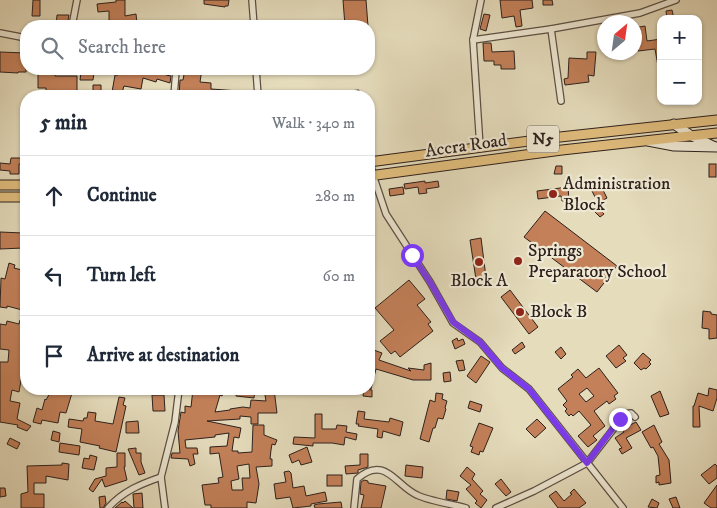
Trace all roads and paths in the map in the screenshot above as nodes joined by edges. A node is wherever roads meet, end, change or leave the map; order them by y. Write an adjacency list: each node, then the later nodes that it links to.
1 (77, 0): 5 (street)
2 (252, 0): 6 (street)
3 (481, 0): 10 (street)
4 (676, 0): 7 (street)
5 (73, 20)
6 (254, 20)
7 (551, 29): 10 (street); 15 (street)
8 (0, 33): 9 (street)
9 (20, 37)
10 (474, 40): 21 (street)
11 (176, 75): 13 (street)
12 (256, 75): 14 (street)
13 (174, 90)
14 (258, 90)
15 (561, 101)
16 (717, 120): 17 (main road, Accra Road / N5)
17 (674, 124): 19 (main road); 21 (main road, Accra Road / N5)
18 (717, 133): 19 (main road, Accra Road / N5)
19 (690, 135): 20 (main road, Accra Road / N5); 22 (main road)
20 (643, 140): 22 (main road); 24 (main road, Accra Road / N5)
21 (480, 147): 23 (main road, Accra Road / N5)
22 (716, 147)
23 (375, 161)
24 (375, 174)
25 (0, 185): 26 (main road)
26 (20, 185)
27 (375, 185): 32 (street)
28 (20, 197): 29 (main road)
29 (0, 198)
30 (178, 395): 33 (street)
31 (635, 417): 32 (street)
32 (587, 463): 38 (street); 39 (street)
33 (161, 477): 34 (street); 35 (street)
34 (164, 507)
35 (108, 508)
36 (354, 508): 37 (street)
37 (466, 508)
38 (496, 508)
39 (623, 508)

